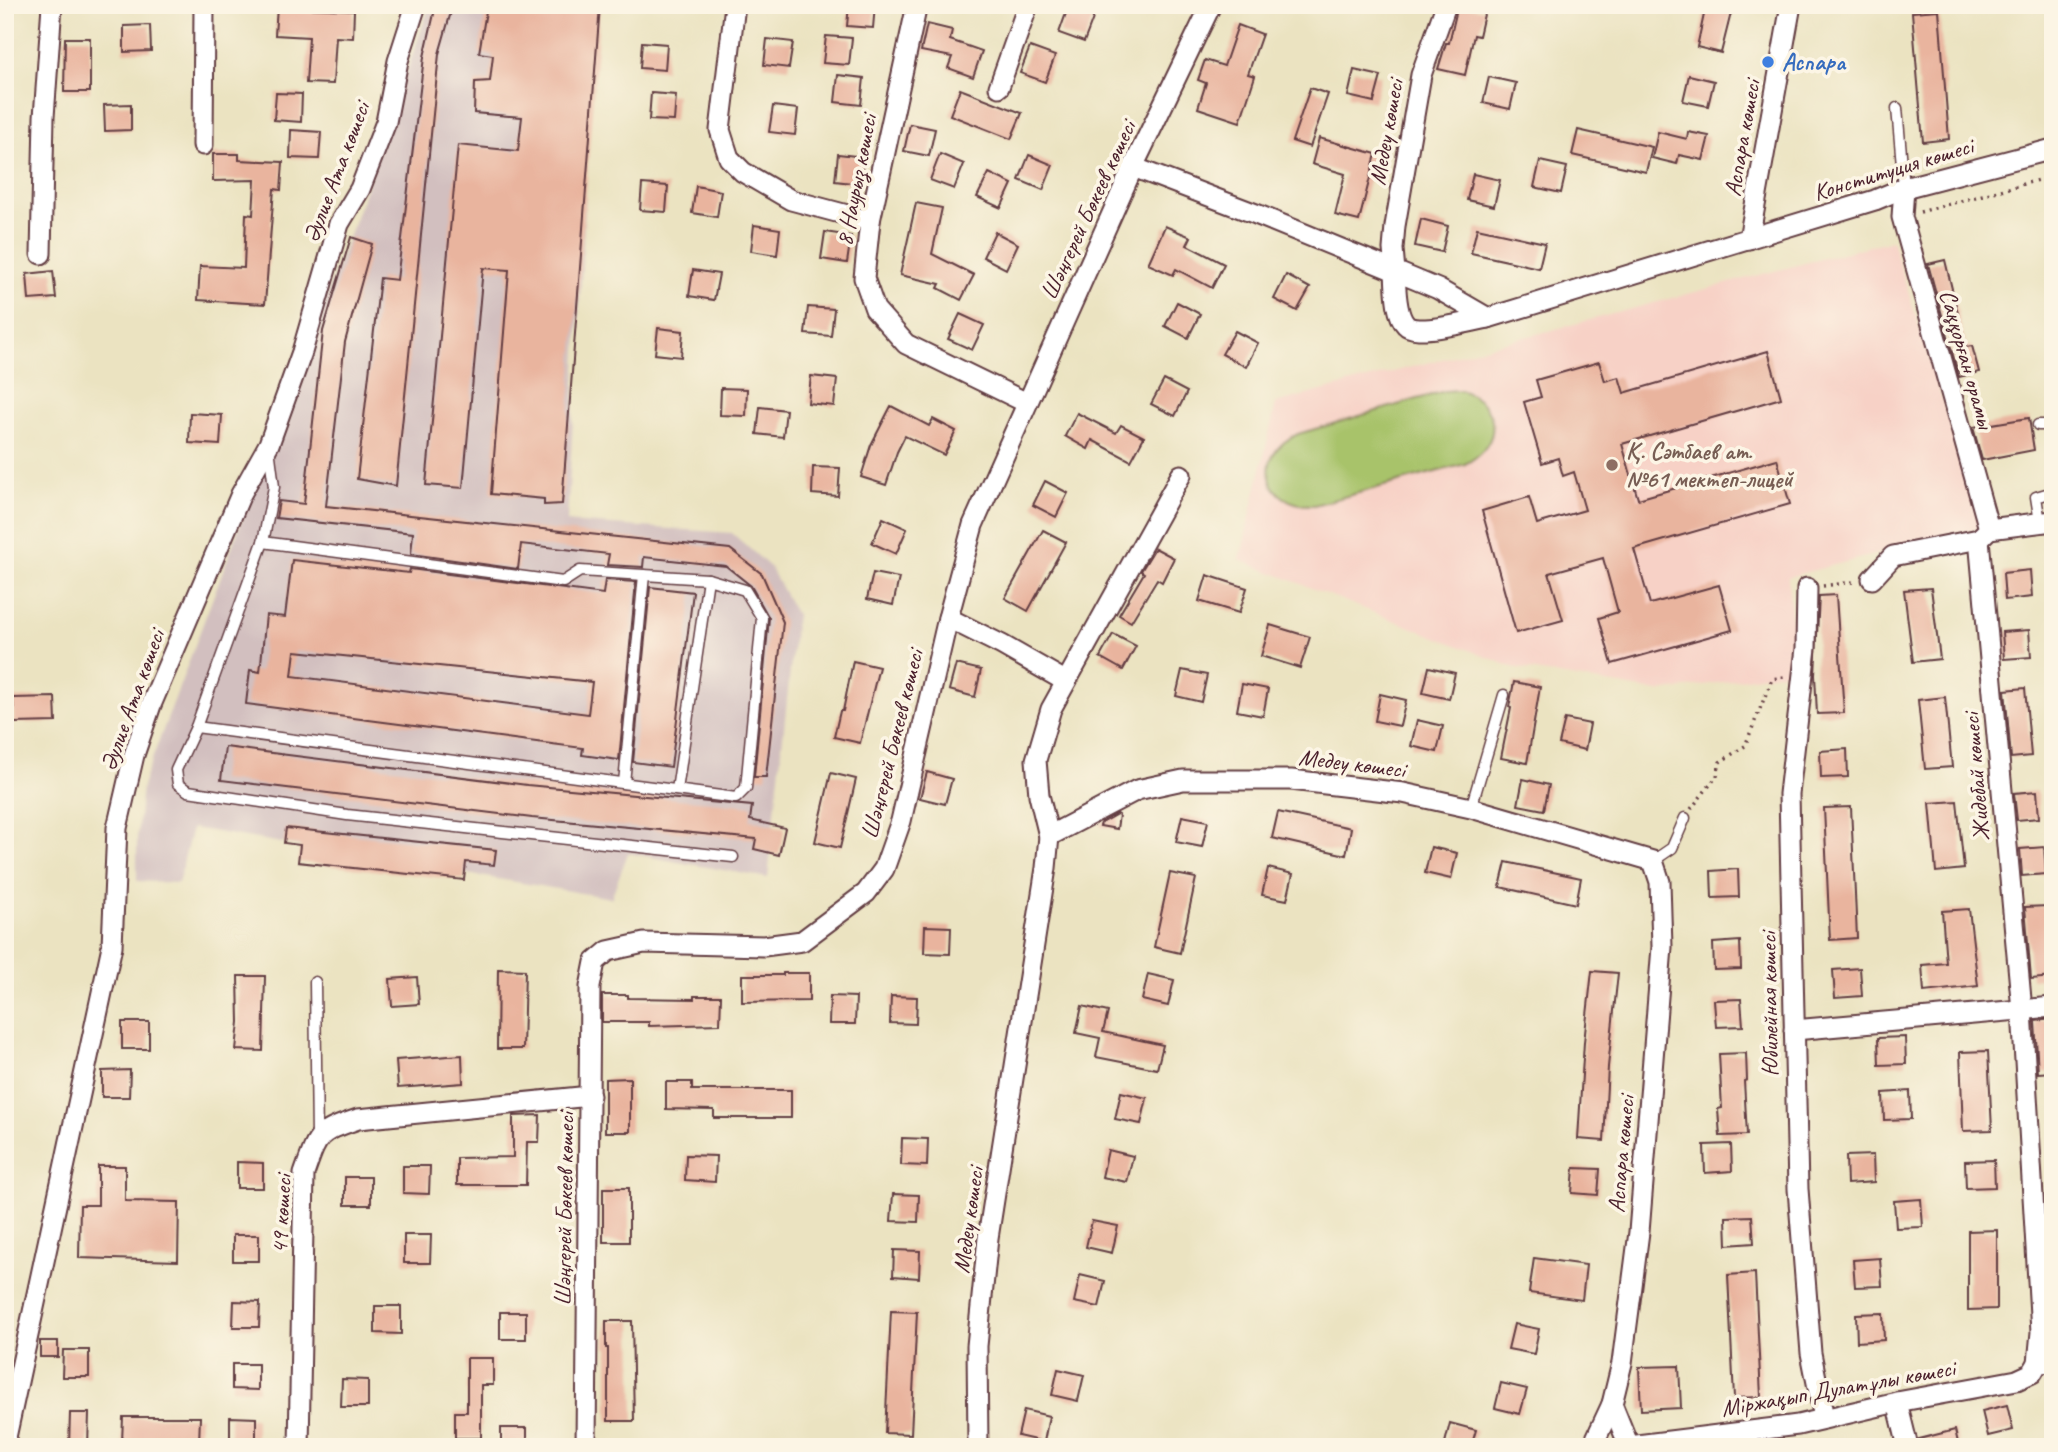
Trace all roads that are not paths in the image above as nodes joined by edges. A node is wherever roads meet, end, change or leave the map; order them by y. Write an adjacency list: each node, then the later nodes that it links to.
1 (52, 5): 18 (street)
2 (204, 5): 12 (street)
3 (416, 5): 24 (street, Әулие Ата көшесі)
4 (735, 5): 16 (street)
5 (917, 5): 16 (street, 8 Наурыз көшесі)
6 (1028, 5): 10 (street)
7 (1211, 5): 14 (street, Шәңгерей Бөкеев көшесі)
8 (1446, 5): 19 (street, Медеу көшесі)
9 (1791, 5): 17 (street, Аспара көшесі)
10 (999, 87)
11 (1897, 108): 15 (lane)
12 (203, 145)
13 (2053, 149): 15 (street, Конституция көшесі)
14 (1133, 167): 19 (street); 21 (street, Шәңгерей Бөкеев көшесі)
15 (1904, 188): 17 (street, Конституция көшесі); 28 (street, Саққорған орамы)
16 (870, 221): 21 (street, 8 Наурыз көшесі)
17 (1749, 239): 20 (street, Конституция көшесі)
18 (41, 254)
19 (1395, 271): 20 (street); 20 (street, Медеу көшесі)
20 (1488, 318)
21 (1027, 403): 34 (street, Шәңгерей Бөкеев көшесі)
22 (2038, 425): 23 (lane)
23 (2053, 425)
24 (268, 444): 29 (lane); 55 (street, Әулие Ата көшесі)
25 (1181, 475): 35 (street, Медеу көшесі)
26 (2053, 492): 27 (lane)
27 (2046, 522): 28 (street)
28 (1984, 534): 32 (street); 47 (street, Жидебай көшесі)
29 (263, 542): 30 (lane); 37 (lane)
30 (644, 575): 31 (lane); 38 (lane)
31 (708, 579): 39 (lane); 39 (lane)
32 (1872, 579)
33 (1807, 588): 48 (street, Юбилейная көшесі)
34 (948, 618): 35 (street); 49 (street, Шәңгерей Бөкеев көшесі)
35 (1065, 681): 42 (street, Медеу көшесі)
36 (1504, 695): 40 (lane)
37 (195, 727): 38 (lane); 43 (lane)
38 (624, 783): 39 (lane)
39 (677, 790)
40 (1471, 808): 42 (street, Медеу көшесі); 44 (street, Медеу көшесі)
41 (1685, 818): 44 (lane)
42 (1049, 836): 59 (street, Медеу көшесі)
43 (733, 858)
44 (1653, 861): 53 (street, Аспара көшесі)
45 (315, 982): 50 (lane)
46 (2053, 1007): 47 (street)
47 (2022, 1010): 48 (street); 51 (street, Жидебай көшесі)
48 (1794, 1030): 54 (street, Юбилейная көшесі)
49 (590, 1096): 50 (street); 58 (street, Шәңгерей Бөкеев көшесі)
50 (317, 1139): 57 (street, 49 көшесі)
51 (2045, 1363): 52 (street, Міржақып Дулатұлы көшесі)
52 (1897, 1402): 54 (street, Міржақып Дулатұлы көшесі); 61 (street)
53 (1612, 1404): 56 (street, Міржақып Дулатұлы көшесі); 60 (street, Аспара көшесі)
54 (1825, 1418): 56 (street, Міржақып Дулатұлы көшесі)
55 (5, 1442)
56 (1629, 1446)
57 (299, 1447)
58 (586, 1447)
59 (978, 1447)
60 (1592, 1447)
61 (1908, 1447)

